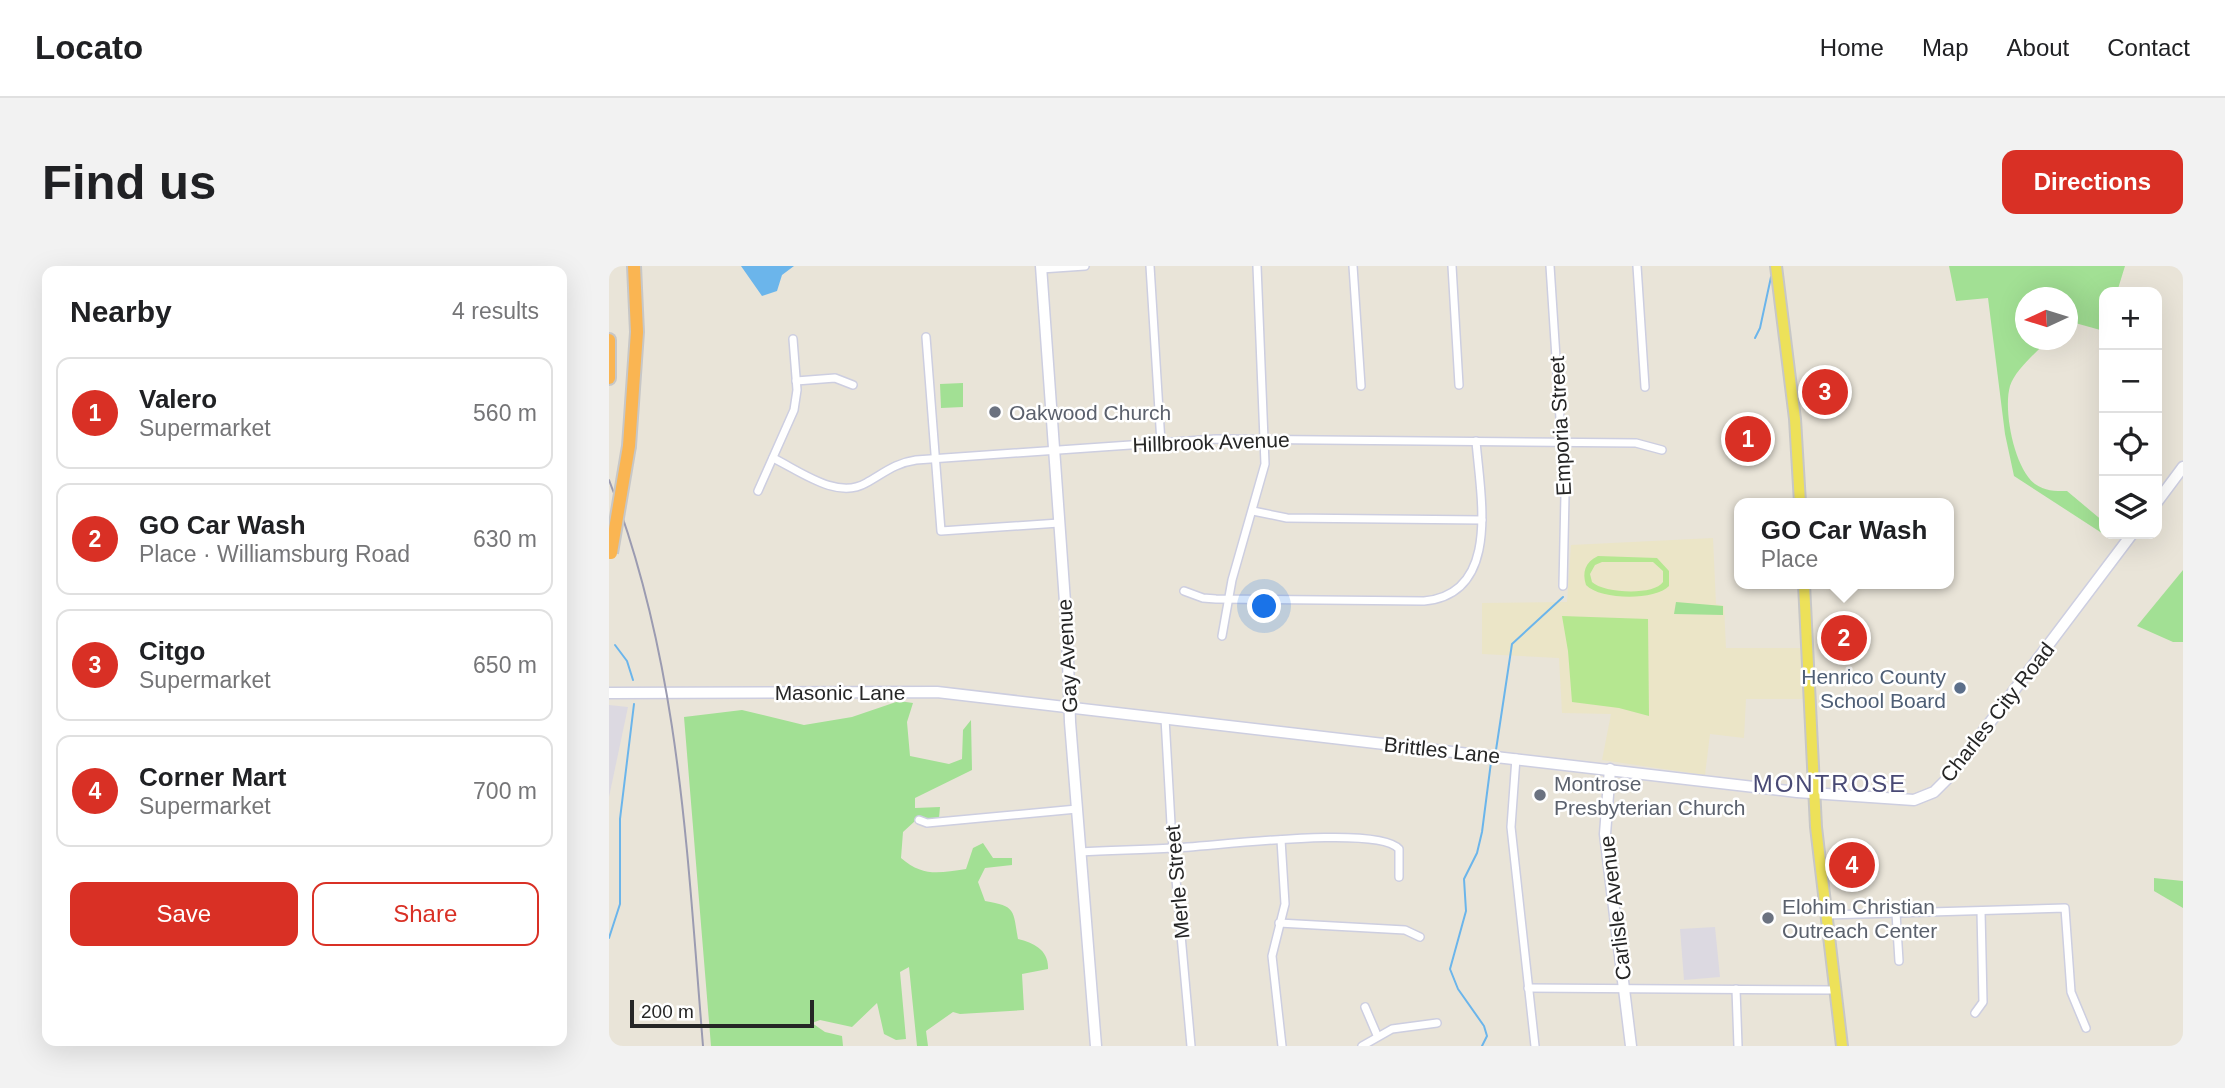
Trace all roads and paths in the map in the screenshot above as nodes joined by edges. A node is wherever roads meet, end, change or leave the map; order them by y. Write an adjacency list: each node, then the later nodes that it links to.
1 (634, 266): 36 (highway, bridge)
2 (1085, 266): 10 (street)
3 (1150, 266): 23 (street)
4 (1257, 266): 20 (street)
5 (1353, 266): 18 (street)
6 (1452, 266): 17 (street)
7 (1550, 266): 22 (street, Emporia Street)
8 (1637, 266): 19 (street)
9 (1776, 266): 31 (main road)
10 (1041, 268): 24 (main road, Gay Avenue)
11 (926, 337): 27 (street)
12 (793, 339): 15 (street)
13 (609, 340): 14 (highway)
14 (609, 377)
15 (796, 381): 16 (street); 26 (street)
16 (853, 385)
17 (1459, 385)
18 (1361, 386)
19 (1645, 387)
20 (1266, 439): 21 (street, Hillbrook Avenue); 23 (street, Hillbrook Avenue); 32 (street)
21 (1476, 441): 22 (street, Hillbrook Avenue); 33 (street)
22 (1561, 442): 25 (street, Hillbrook Avenue); 37 (street, Emporia Street)
23 (1161, 443): 24 (street, Hillbrook Avenue)
24 (1054, 450): 27 (street, Hillbrook Avenue); 34 (main road, Gay Avenue)
25 (1662, 450)
26 (773, 458): 27 (street, Hillbrook Avenue); 29 (street)
27 (935, 458): 34 (street)
28 (2183, 467): 30 (main road)
29 (758, 491)
30 (2162, 495)
31 (1800, 498)
32 (1253, 511): 33 (street); 40 (street)
33 (1482, 520): 40 (street)
34 (1059, 523): 43 (main road, Gay Avenue)
35 (2128, 539): 47 (main road, Charles City Road)
36 (610, 557)
37 (1563, 586)
38 (1804, 589): 47 (main road)
39 (1184, 591): 40 (street)
40 (1228, 599): 41 (street)
41 (1222, 636)
42 (609, 693): 43 (main road, Masonic Lane)
43 (1070, 707): 44 (main road, Brittles Lane); 48 (main road, Gay Avenue)
44 (1165, 718): 45 (main road, Brittles Lane); 51 (street, Merle Street)
45 (1516, 758): 46 (main road, Brittles Lane); 60 (street)
46 (1610, 769): 47 (main road, Brittles Lane); 61 (main road, Carlisle Avenue)
47 (1814, 793): 56 (main road)
48 (1077, 809): 49 (street); 52 (main road, Gay Avenue)
49 (919, 820)
50 (1281, 840): 51 (street); 53 (street); 57 (street)
51 (1174, 848): 52 (street); 70 (street, Merle Street)
52 (1080, 852): 69 (main road, Gay Avenue)
53 (1399, 877)
54 (1981, 911): 55 (street); 65 (street); 67 (street)
55 (1896, 913): 56 (street); 59 (street)
56 (1826, 915): 63 (main road)
57 (1279, 923): 58 (street); 71 (street)
58 (1420, 937)
59 (1899, 961)
60 (1528, 988): 61 (street); 73 (street)
61 (1624, 988): 62 (street); 74 (main road, Carlisle Avenue)
62 (1736, 989): 63 (street); 75 (street)
63 (1835, 990): 76 (main road)
64 (1365, 1007): 68 (street)
65 (1975, 1013)
66 (1437, 1023): 68 (street)
67 (2086, 1028)
68 (1377, 1034): 72 (street)
69 (1096, 1046)
70 (1191, 1046)
71 (1282, 1046)
72 (1361, 1046)
73 (1535, 1046)
74 (1631, 1046)
75 (1738, 1046)
76 (1842, 1046)

